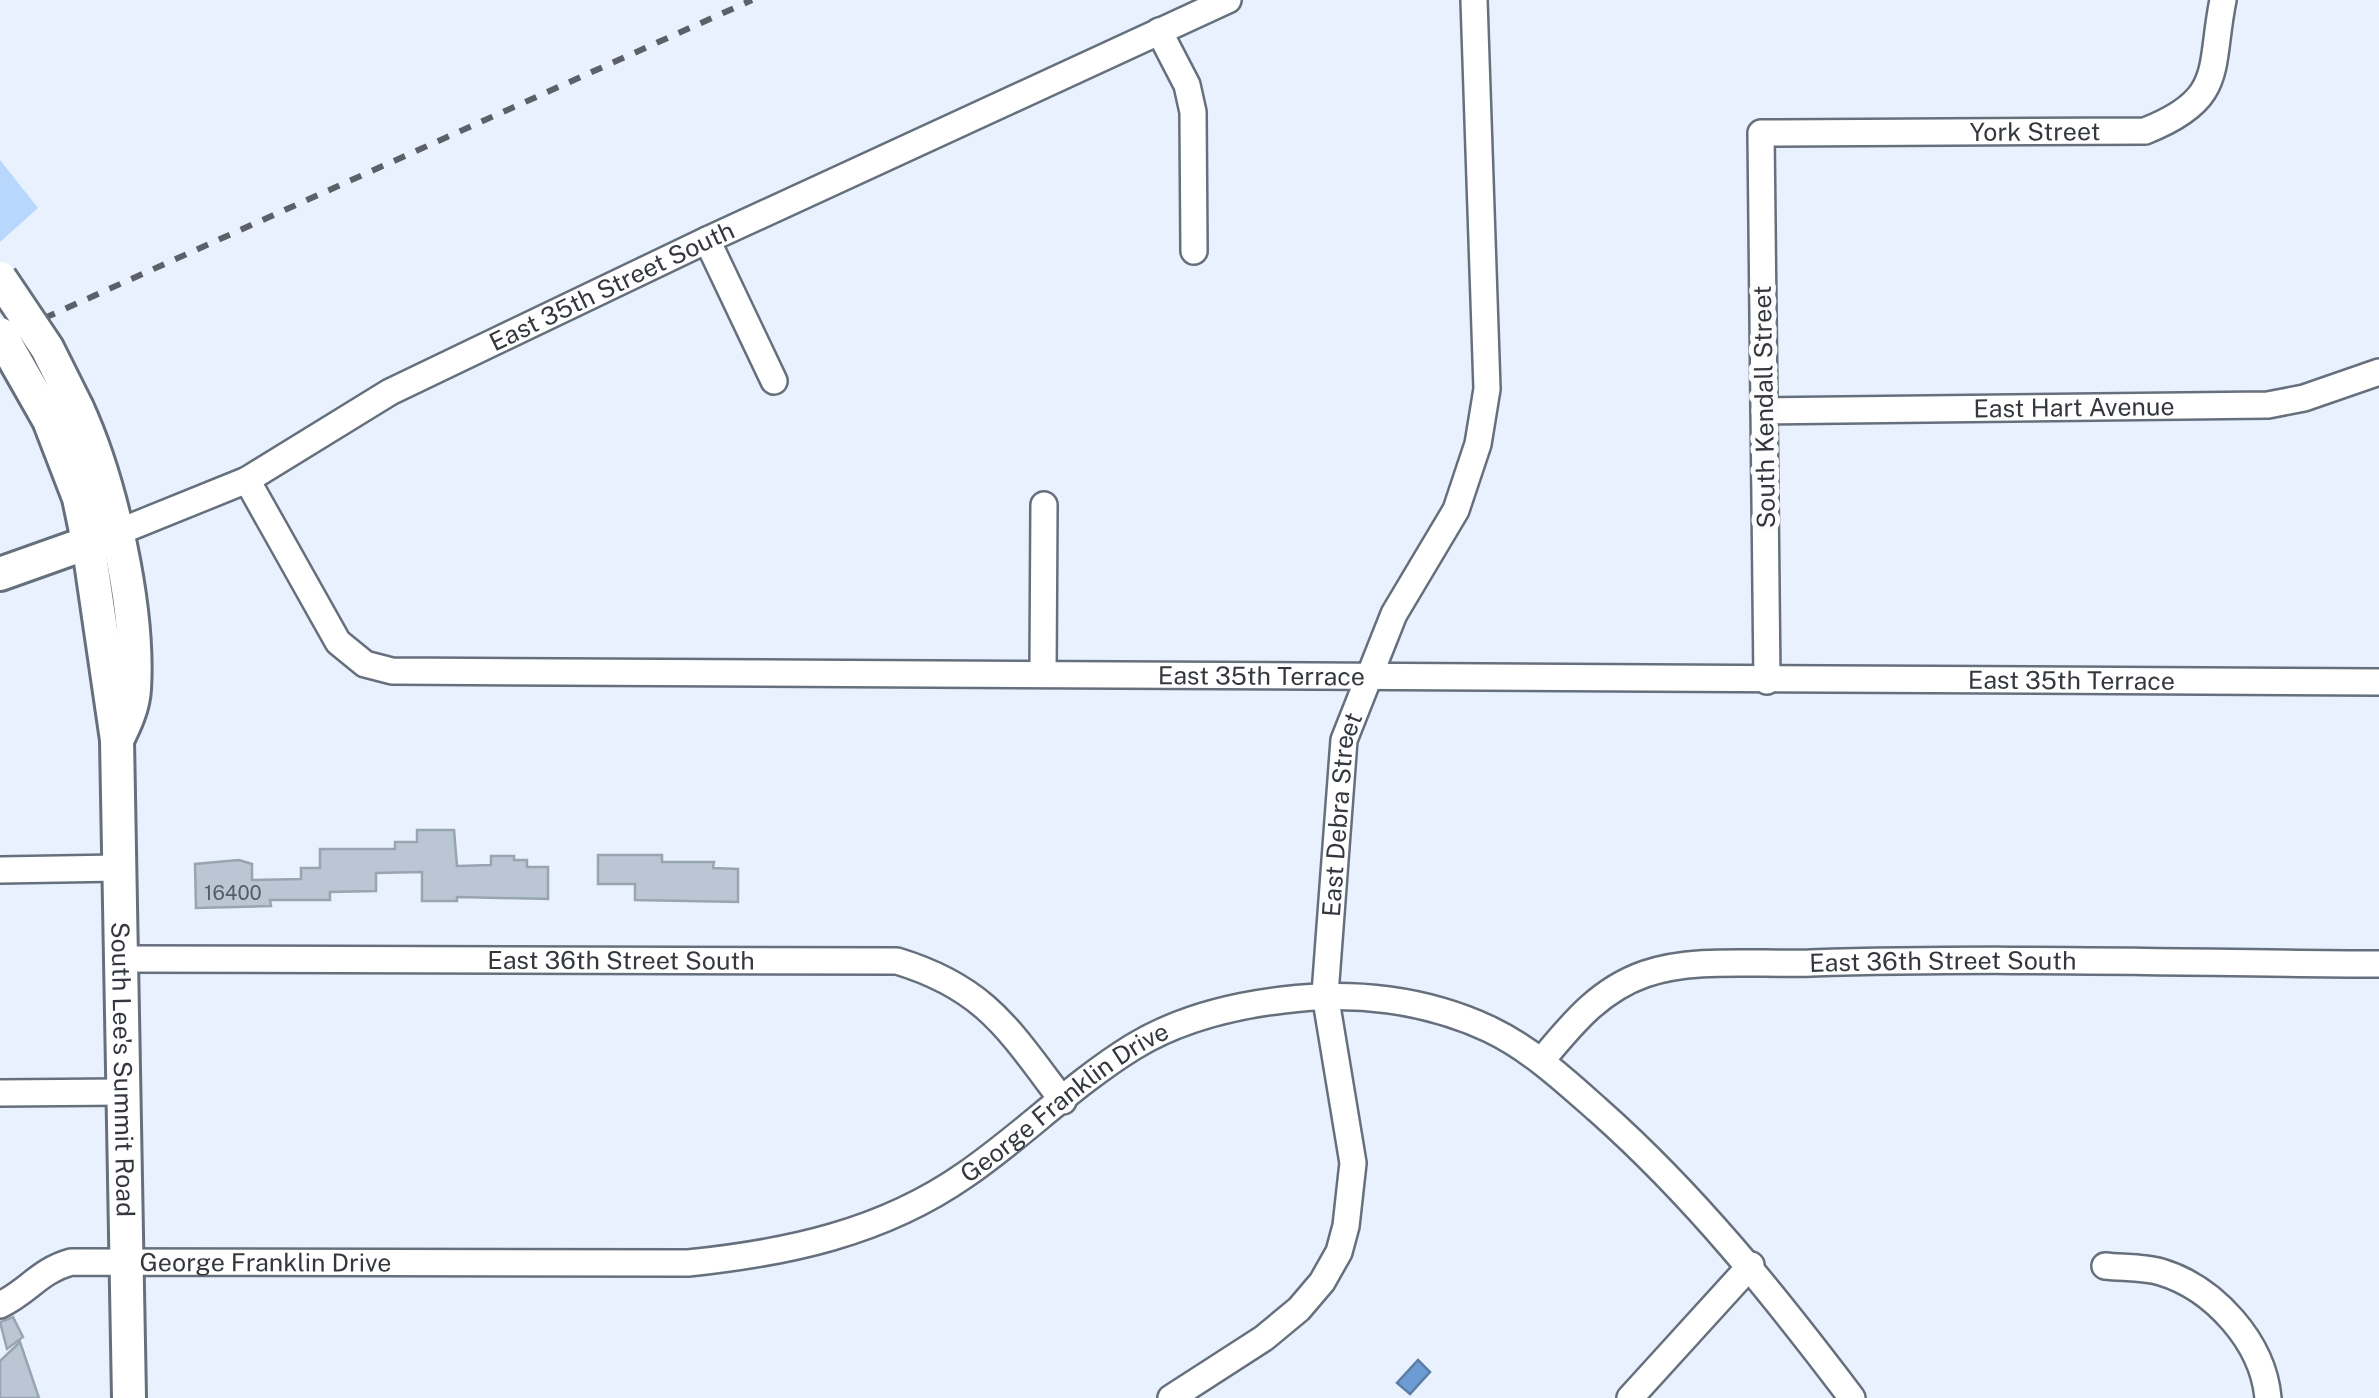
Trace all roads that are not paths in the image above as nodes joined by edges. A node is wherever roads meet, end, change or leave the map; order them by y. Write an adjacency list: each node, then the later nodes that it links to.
1 (1228, 0): 4 (street, East 35th Street South)
2 (1474, 0): 19 (street, East Debra Street)
3 (2223, 0): 5 (street, York Street)
4 (1159, 31): 6 (street, East 35th Street South); 7 (street)
5 (1761, 133): 12 (street, South Kendall Street)
6 (707, 240): 11 (street); 14 (street, East 35th Street South)
7 (1194, 250)
8 (0, 278): 13 (main road, South Lee's Summit Road, bridge)
9 (0, 334): 13 (main road, South Lee's Summit Road, bridge)
10 (2379, 372): 12 (street, East Hart Avenue)
11 (774, 381)
12 (1764, 411): 20 (street, South Kendall Street)
13 (63, 414): 16 (main road, South Lee's Summit Road)
14 (247, 480): 16 (street, East 35th Street South); 18 (street, East 35th Terrace)
15 (1044, 505): 18 (street)
16 (102, 537): 17 (main road, East 35th Street South); 22 (main road, South Lee's Summit Road)
17 (0, 574)
18 (1043, 673): 19 (street, East 35th Terrace)
19 (1367, 677): 20 (street, East 35th Terrace); 26 (street, East Debra Street)
20 (1767, 681): 21 (street, East 35th Terrace)
21 (2379, 682)
22 (120, 868): 23 (street); 24 (main road, South Lee's Summit Road)
23 (0, 870)
24 (121, 958): 28 (main road, South Lee's Summit Road); 30 (street, East 36th Street South)
25 (2379, 964): 27 (street, East 36th Street South)
26 (1325, 994): 27 (street, George Franklin Drive); 30 (street, George Franklin Drive); 36 (street, East Debra Street)
27 (1542, 1060): 32 (street, George Franklin Drive)
28 (124, 1092): 29 (street); 31 (main road, South Lee's Summit Road)
29 (0, 1093)
30 (1063, 1101): 31 (street, George Franklin Drive)
31 (126, 1261): 34 (street, George Franklin Drive); 35 (main road, South Lee's Summit Road)
32 (1751, 1265): 37 (street); 38 (street, George Franklin Drive)
33 (2105, 1266): 39 (street)
34 (0, 1305)
35 (129, 1398)
36 (1171, 1398)
37 (1630, 1398)
38 (1852, 1398)
39 (2268, 1398)

